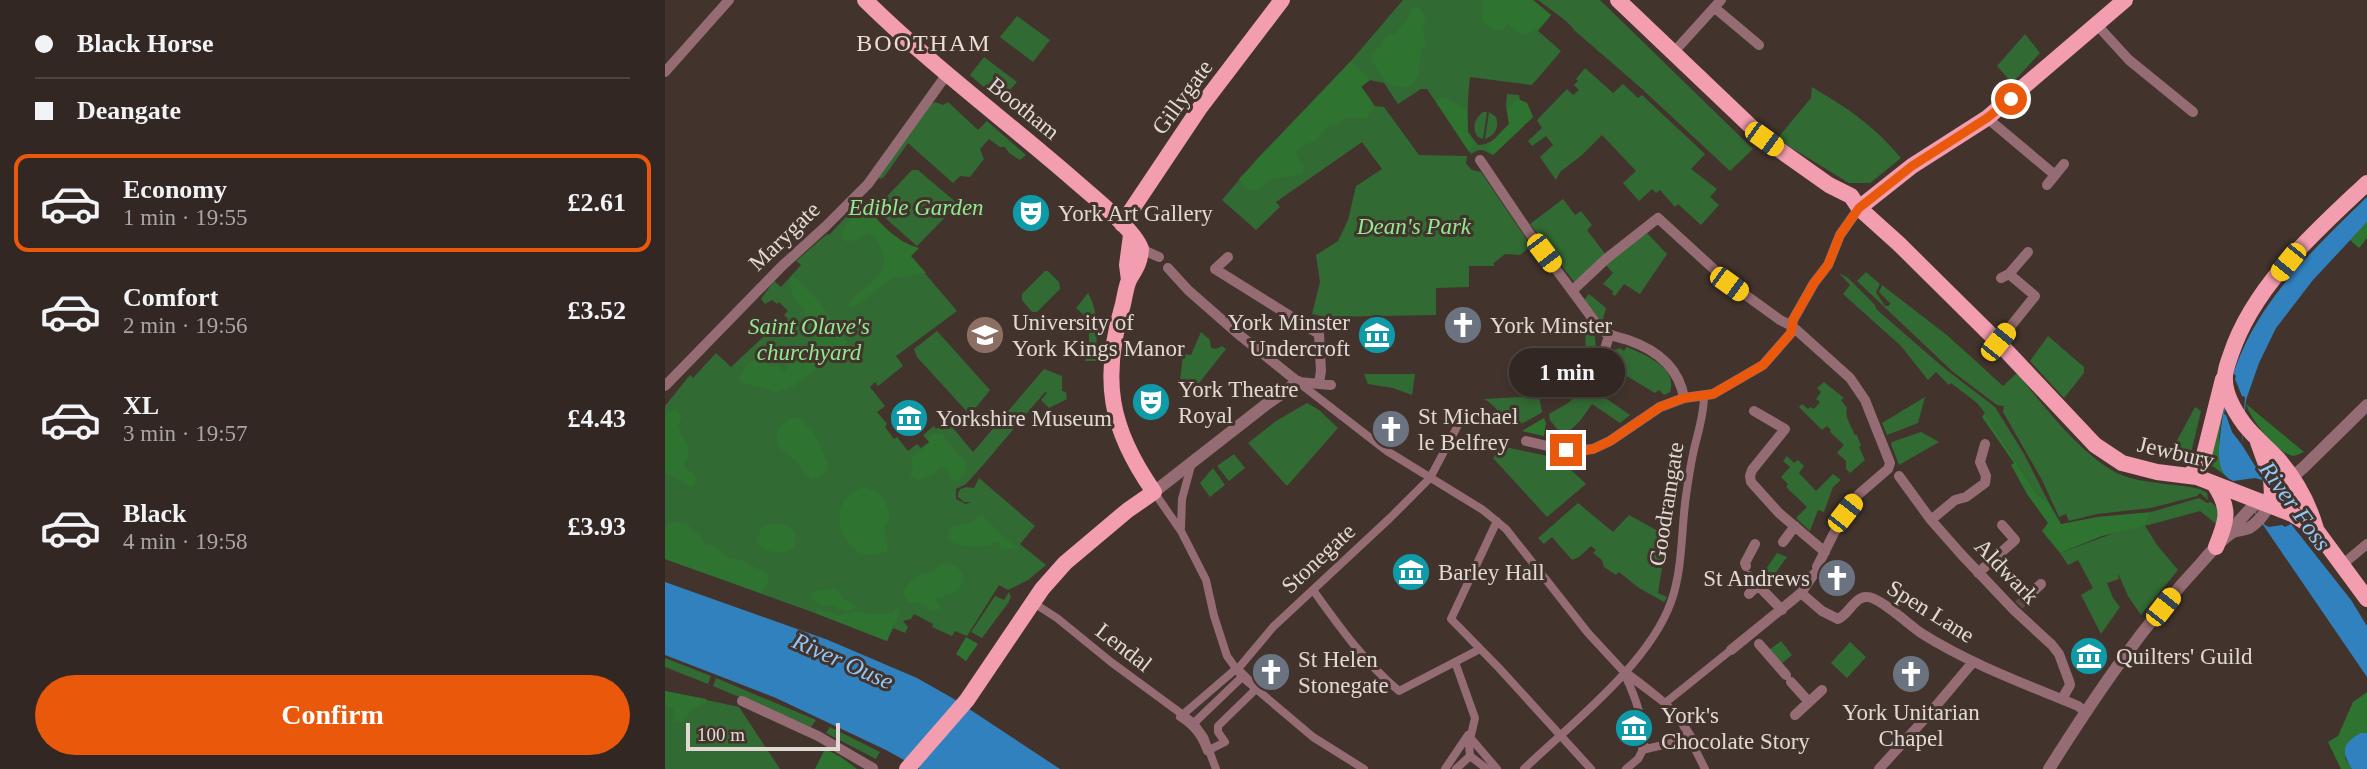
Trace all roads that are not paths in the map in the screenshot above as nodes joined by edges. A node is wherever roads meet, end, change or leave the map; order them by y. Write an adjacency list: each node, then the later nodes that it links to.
1 (729, 0): 10 (street)
2 (865, 0): 11 (main road, Bootham)
3 (1282, 0): 20 (main road, Gillygate)
4 (1618, 0): 9 (main road, Jewbury)
5 (2125, 0): 7 (main road)
6 (1718, 4): 8 (street); 9 (street)
7 (2097, 24): 12 (street); 13 (main road)
8 (1759, 45)
9 (1673, 54): 19 (main road, Jewbury)
10 (665, 72)
11 (947, 74): 20 (main road, Bootham); 36 (street, Marygate)
12 (2193, 112)
13 (1987, 118): 16 (street); 19 (main road)
14 (1480, 160): 27 (street)
15 (2064, 164): 16 (street)
16 (2055, 175): 18 (street)
17 (2367, 183): 32 (main road)
18 (2047, 185)
19 (1859, 208): 28 (street); 30 (main road, Jewbury)
20 (1126, 230): 21 (main road, Bootham); 26 (main road)
21 (1141, 249): 23 (street); 26 (main road)
22 (2028, 252): 30 (street)
23 (1159, 257)
24 (1228, 257): 34 (street)
25 (1168, 268): 33 (street)
26 (1129, 280): 51 (main road)
27 (1573, 290): 28 (street); 29 (street)
28 (1792, 326): 37 (street); 63 (street)
29 (1609, 336): 31 (street); 38 (street)
30 (1998, 342): 47 (main road, Jewbury)
31 (1604, 352)
32 (2225, 373): 42 (main road); 47 (main road)
33 (1298, 382): 34 (street); 45 (street); 48 (street)
34 (1319, 383): 35 (street)
35 (1332, 385)
36 (665, 386)
37 (1704, 397): 38 (street); 81 (street, Goodramgate)
38 (1684, 398): 43 (street)
39 (2367, 405): 49 (street)
40 (1754, 411): 56 (street)
41 (1457, 427): 48 (street, Stonegate)
42 (2257, 440): 49 (main road); 52 (main road)
43 (1526, 441)
44 (1985, 444): 53 (street)
45 (1192, 462): 51 (street); 58 (street)
46 (1899, 476): 53 (street, Aldwark)
47 (2189, 476): 50 (main road, Jewbury)
48 (1430, 478): 54 (street); 68 (street, Stonegate)
49 (2291, 478): 52 (street); 57 (main road)
50 (2214, 484): 52 (main road, Jewbury); 62 (main road)
51 (1154, 492): 58 (street); 72 (main road)
52 (2262, 505): 57 (main road, Jewbury); 62 (street)
53 (1931, 520): 65 (street, Aldwark)
54 (1497, 521): 76 (street); 81 (street)
55 (2002, 525): 65 (street)
56 (1795, 526): 59 (street); 63 (street)
57 (2316, 529): 64 (main road)
58 (1181, 531): 80 (street)
59 (1783, 542)
60 (1755, 544): 66 (street)
61 (2367, 544): 64 (street)
62 (2216, 547): 91 (street)
63 (1825, 552): 69 (street)
64 (2343, 565): 71 (main road)
65 (1978, 573): 73 (street, Aldwark)
66 (1759, 584): 70 (street); 74 (street)
67 (2041, 584): 73 (street)
68 (1313, 590): 78 (street); 80 (street, Stonegate)
69 (1801, 593): 74 (street); 79 (street, Spen Lane)
70 (1749, 594)
71 (2367, 599)
72 (1032, 602): 92 (street, Lendal); 104 (main road)
73 (2020, 604): 86 (street, Aldwark)
74 (1781, 610): 75 (street)
75 (1755, 639): 77 (street); 89 (street)
76 (1480, 649): 78 (street); 95 (street)
77 (1731, 650): 90 (street)
78 (1455, 662): 96 (street)
79 (1973, 662): 86 (street); 116 (street)
80 (1238, 671): 83 (street); 85 (street); 87 (street)
81 (1626, 673): 82 (street); 90 (street); 95 (street, Goodramgate); 99 (street)
82 (1641, 685): 90 (street); 99 (street)
83 (1256, 689): 98 (street); 102 (street)
84 (1822, 690): 89 (street)
85 (1209, 692): 87 (street); 92 (street)
86 (2062, 699): 91 (street)
87 (1217, 700): 94 (street)
88 (743, 701): 103 (street)
89 (1809, 702): 93 (street)
90 (1665, 703): 97 (street)
91 (2085, 712): 117 (street)
92 (1181, 715): 94 (street, Lendal); 98 (street)
93 (1795, 715)
94 (1194, 723): 98 (street)
95 (1559, 735): 111 (street, Goodramgate); 112 (street)
96 (1471, 738): 100 (street); 107 (street); 110 (street)
97 (1691, 738): 99 (street); 115 (street)
98 (1209, 750): 105 (street)
99 (1644, 751): 101 (street)
100 (1470, 756): 108 (street); 109 (street)
101 (1638, 759): 113 (street); 114 (street)
102 (1354, 766): 106 (street)
103 (873, 768)
104 (907, 769)
105 (1216, 769)
106 (1364, 769)
107 (1445, 769)
108 (1456, 769)
109 (1487, 769)
110 (1496, 769)
111 (1524, 769)
112 (1591, 769)
113 (1627, 769)
114 (1641, 769)
115 (1705, 769)
116 (1879, 769)
117 (2050, 769)

